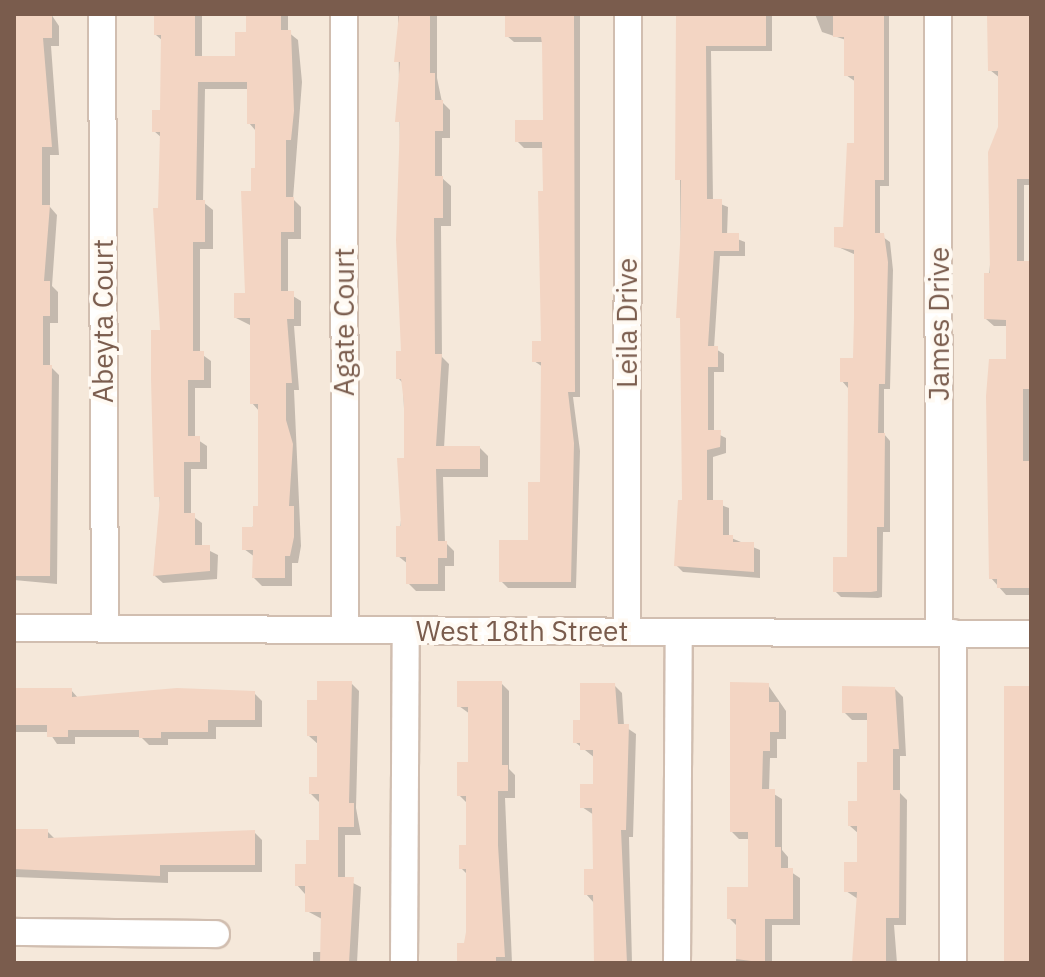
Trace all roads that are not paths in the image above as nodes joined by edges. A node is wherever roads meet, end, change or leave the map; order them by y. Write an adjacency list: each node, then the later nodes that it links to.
1 (102, 14): 6 (street, Abeyta Court)
2 (344, 14): 7 (street, Agate Court)
3 (628, 14): 9 (street, Leila Drive)
4 (938, 14): 11 (street, James Drive)
5 (14, 628): 6 (street, West 18th Street)
6 (105, 629): 7 (street, West 18th Street)
7 (345, 630): 8 (street, West 18th Street)
8 (406, 630): 9 (street, West 18th Street); 15 (street)
9 (627, 632): 10 (street, West 18th Street)
10 (679, 632): 11 (street, West 18th Street); 16 (street)
11 (946, 633): 12 (street, West 18th Street); 17 (street, James Drive)
12 (1031, 634)
13 (14, 932): 14 (street)
14 (216, 934)
15 (404, 963)
16 (677, 963)
17 (953, 963)

